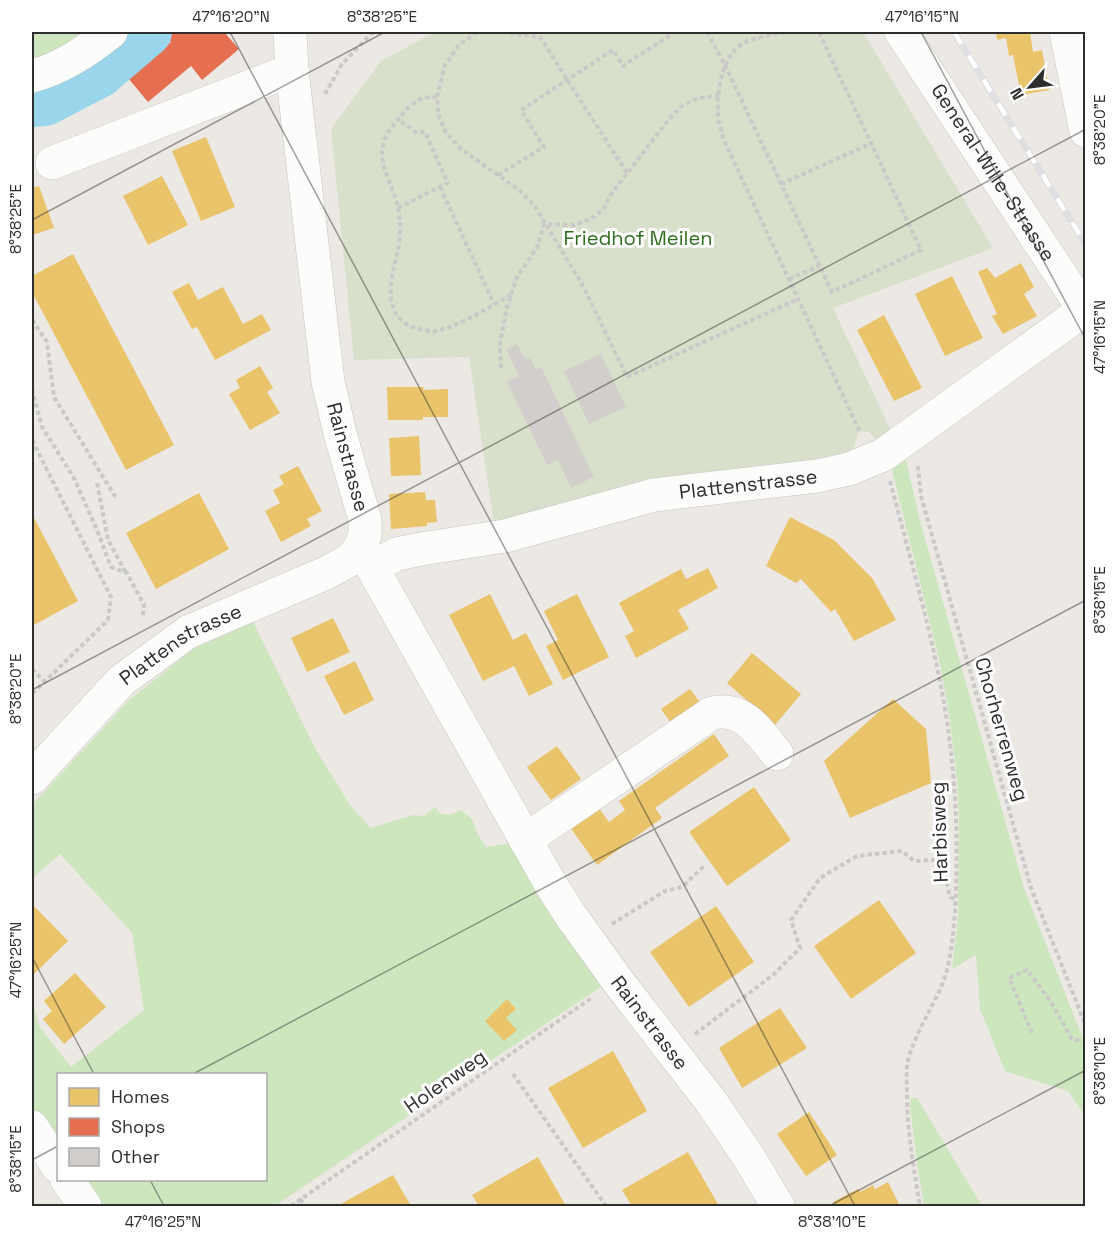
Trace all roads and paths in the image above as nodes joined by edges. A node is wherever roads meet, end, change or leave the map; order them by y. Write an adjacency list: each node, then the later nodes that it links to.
1 (111, 32): 15 (street)
2 (290, 32): 14 (street, Rainstrasse)
3 (373, 32): 19 (path)
4 (477, 32): 12 (path)
5 (502, 32): 16 (path)
6 (675, 32): 16 (path)
7 (707, 32): 13 (path)
8 (785, 32): 13 (path)
9 (819, 32): 22 (path)
10 (901, 32): 35 (street, General-Wille-Strasse)
11 (1066, 32): 21 (street)
12 (469, 34): 18 (path)
13 (725, 65): 17 (path, Harbisweg); 26 (path)
14 (292, 70): 23 (street); 44 (street, Rainstrasse)
15 (32, 76)
16 (568, 80): 24 (path); 25 (path)
17 (719, 95): 24 (path); 31 (path, Harbisweg)
18 (437, 97): 20 (path); 25 (path)
19 (321, 105)
20 (398, 119): 27 (path); 28 (path)
21 (1086, 131)
22 (872, 143): 26 (path); 30 (path)
23 (52, 163)
24 (627, 173): 29 (path)
25 (498, 175): 29 (path)
26 (781, 184): 30 (path)
27 (440, 187): 28 (path); 34 (path)
28 (398, 208): 34 (path)
29 (544, 224): 32 (path); 33 (path)
30 (819, 266): 31 (path)
31 (789, 279): 33 (path, Harbisweg)
32 (511, 296): 34 (path); 37 (path)
33 (798, 299): 41 (path, Harbisweg)
34 (494, 304)
35 (1085, 312): 39 (street, Plattenstrasse)
36 (32, 320): 43 (path)
37 (501, 368)
38 (32, 389): 45 (path)
39 (914, 432): 41 (street, Plattenstrasse); 57 (path, Chorherrenweg)
40 (32, 440): 48 (path)
41 (878, 457): 44 (street, Plattenstrasse); 54 (path, Harbisweg)
42 (97, 483): 45 (path)
43 (116, 498)
44 (365, 559): 51 (street, Plattenstrasse); 52 (street, Rainstrasse)
45 (127, 573): 46 (path)
46 (143, 616)
47 (32, 669): 48 (path)
48 (45, 681): 49 (path)
49 (32, 694)
50 (777, 754): 52 (street)
51 (32, 778)
52 (525, 840): 56 (street, Rainstrasse)
53 (704, 866): 55 (path)
54 (955, 899): 59 (path); 71 (path, Harbisweg)
55 (608, 927)
56 (617, 980): 65 (path, Holenweg); 70 (street, Rainstrasse)
57 (1086, 1026)
58 (1032, 1033): 60 (path)
59 (691, 1037)
60 (1086, 1041)
61 (513, 1074): 69 (path)
62 (32, 1127): 63 (street)
63 (57, 1165)
64 (68, 1181): 66 (street)
65 (300, 1199): 67 (path, Holenweg); 68 (path)
66 (85, 1206)
67 (291, 1206)
68 (306, 1206)
69 (606, 1206)
70 (778, 1206)
71 (920, 1206)

